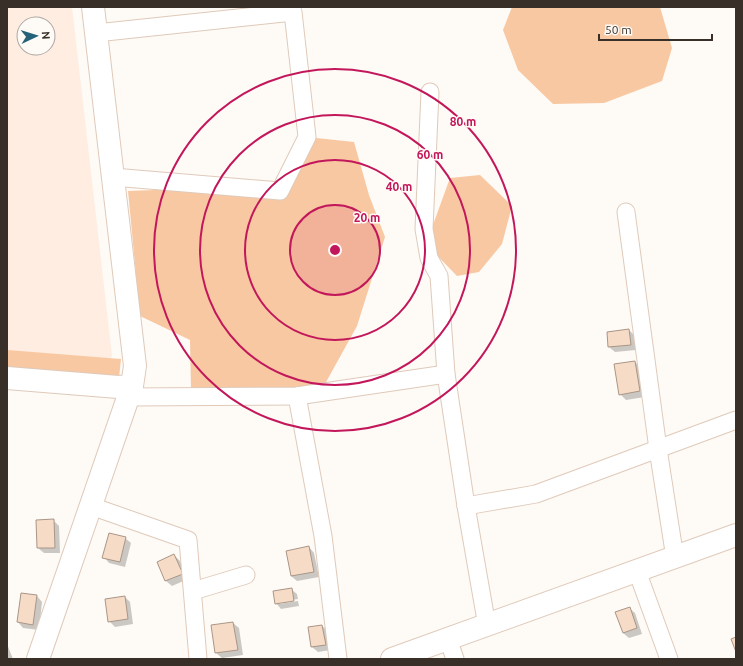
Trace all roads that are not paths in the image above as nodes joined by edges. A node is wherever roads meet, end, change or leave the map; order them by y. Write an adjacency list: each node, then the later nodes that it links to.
1 (93, 7): 2 (street)
2 (96, 33): 4 (street); 4 (street)
3 (430, 92): 6 (street)
4 (113, 177): 8 (street)
5 (626, 212): 11 (street)
6 (446, 374): 9 (street); 13 (street)
7 (7, 378): 8 (street)
8 (130, 391): 9 (street); 12 (street)
9 (297, 396): 23 (street)
10 (736, 420): 11 (street)
11 (658, 450): 13 (street); 15 (street)
12 (91, 506): 18 (street); 21 (street)
13 (466, 506): 19 (street)
14 (736, 535): 15 (street)
15 (675, 558): 16 (street)
16 (637, 571): 19 (street); 25 (street)
17 (246, 575): 18 (street)
18 (193, 591): 22 (street)
19 (487, 626): 20 (street)
20 (452, 649): 24 (street)
21 (38, 659)
22 (198, 659)
23 (338, 659)
24 (392, 659)
25 (669, 659)

